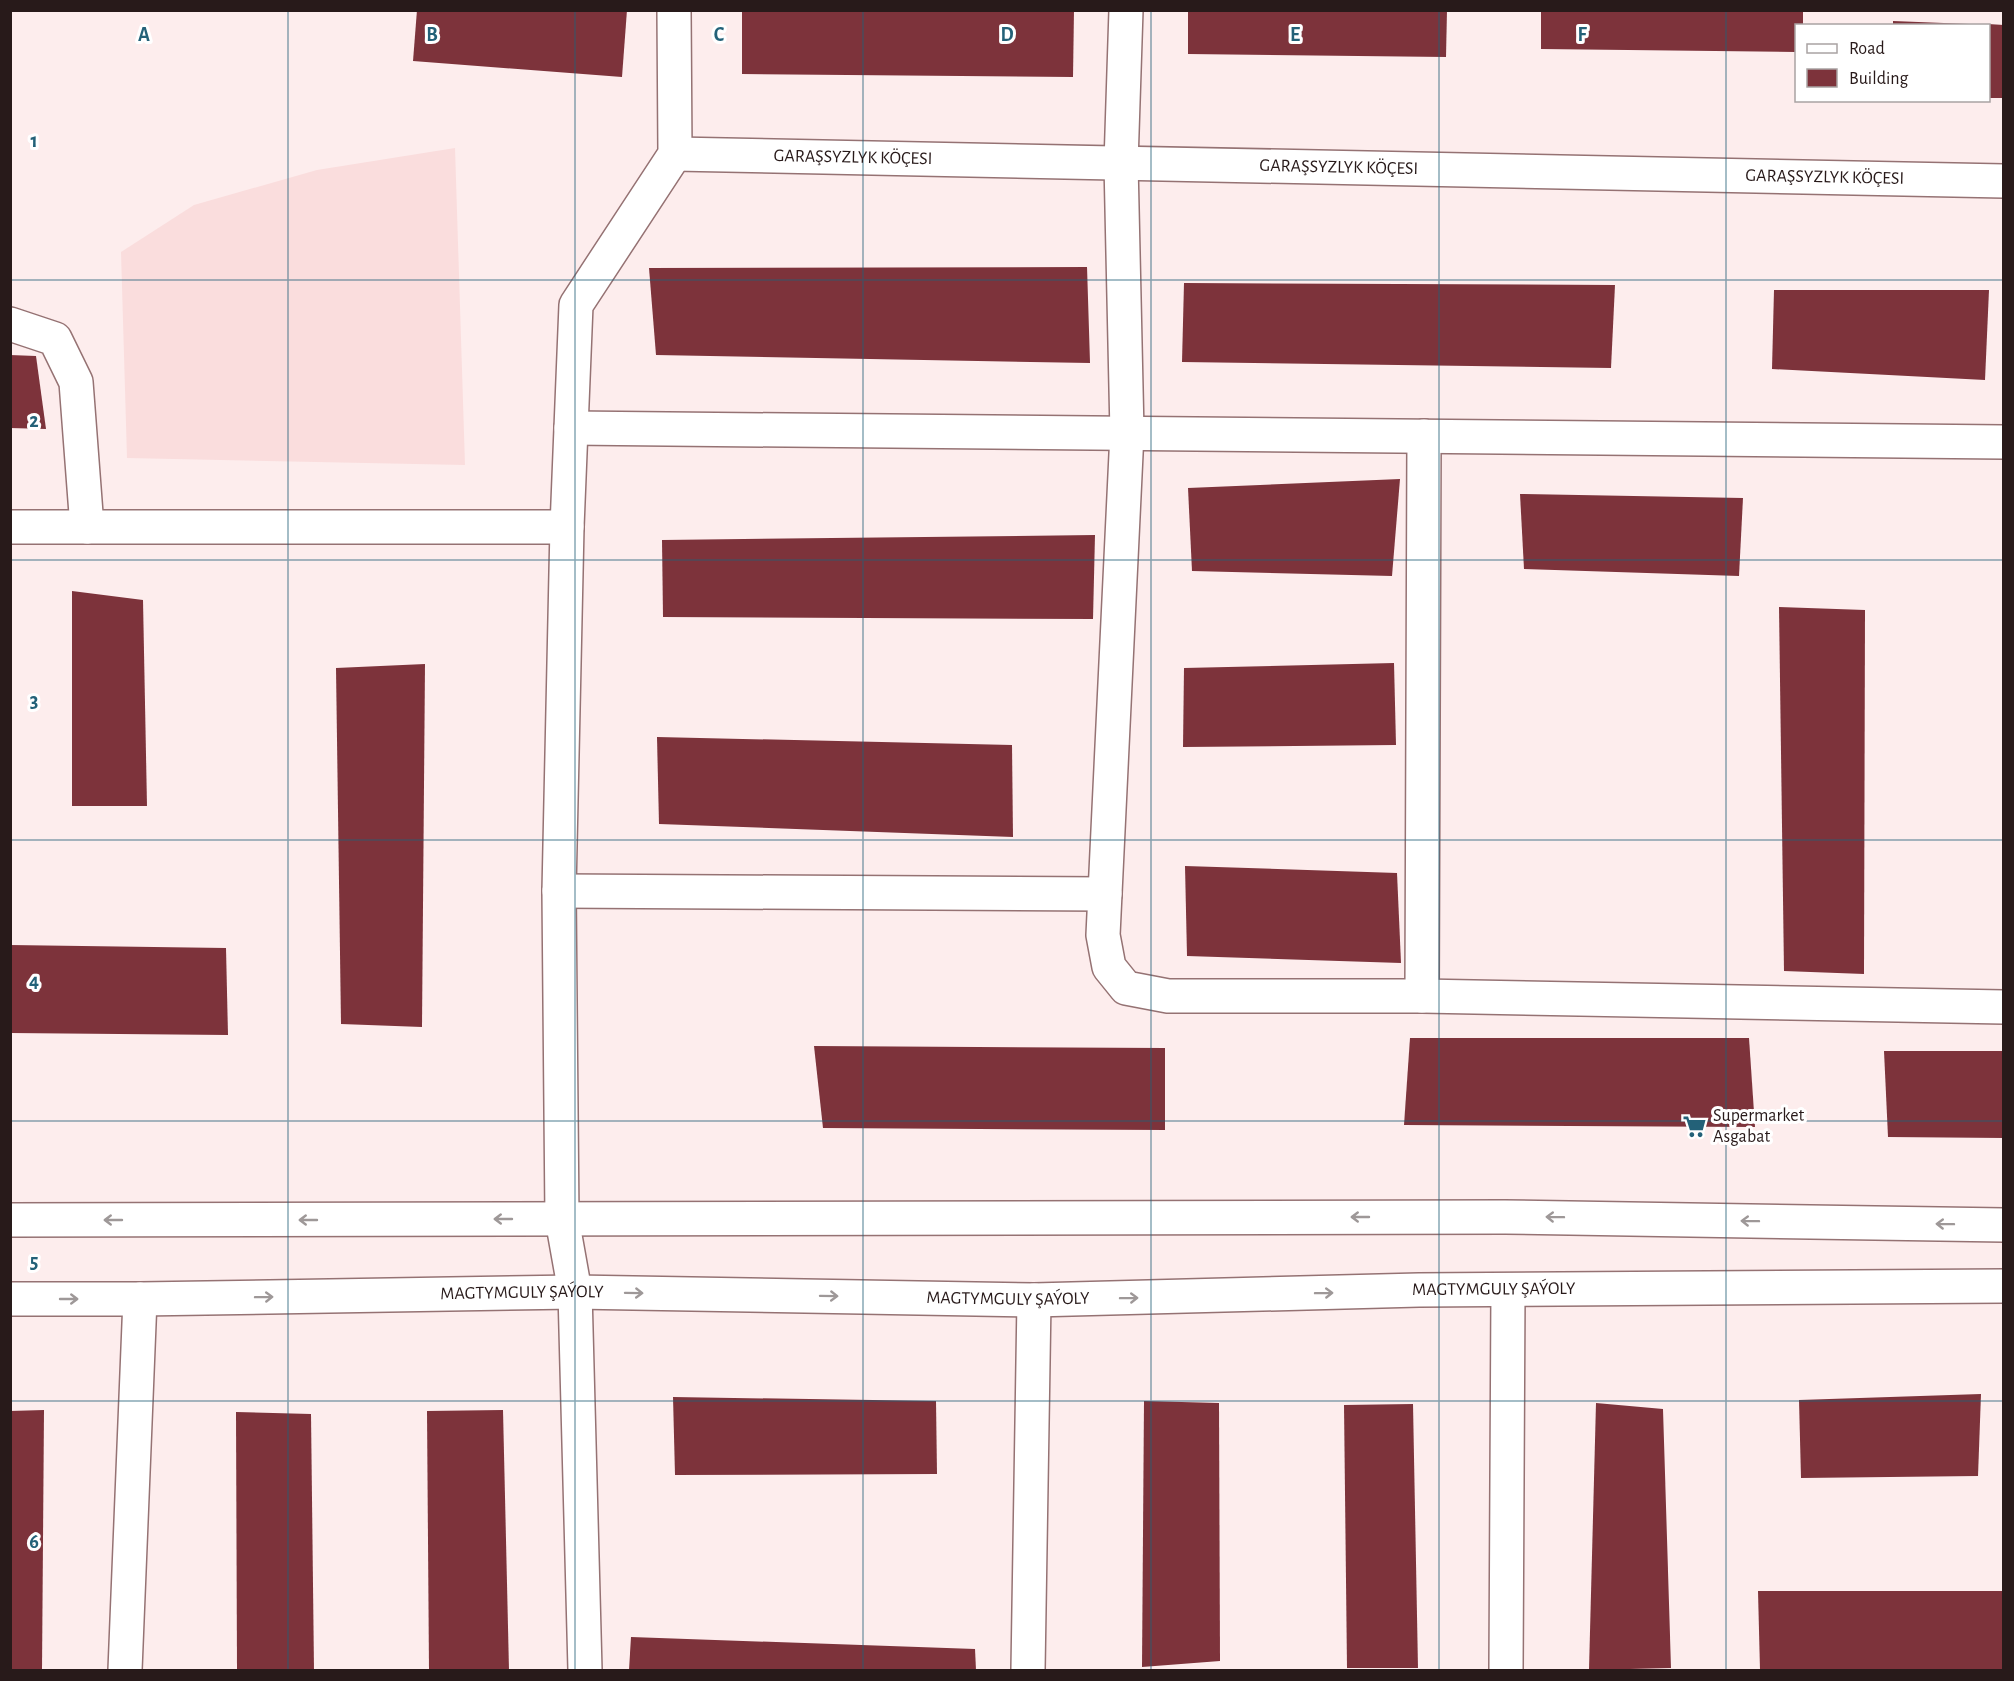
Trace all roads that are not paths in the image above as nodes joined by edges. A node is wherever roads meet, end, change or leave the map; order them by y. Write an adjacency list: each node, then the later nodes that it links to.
1 (674, 10): 3 (street)
2 (1126, 10): 4 (street)
3 (675, 154): 4 (street, GARAŞSYZLYK KÖÇESI); 7 (street)
4 (1121, 163): 5 (street, GARAŞSYZLYK KÖÇESI); 8 (street)
5 (2004, 182)
6 (10, 324): 12 (street)
7 (571, 428): 8 (street); 13 (street)
8 (1127, 433): 9 (street); 15 (street)
9 (1424, 436): 10 (street); 16 (street)
10 (2004, 442)
11 (10, 527): 12 (street)
12 (87, 527): 13 (street)
13 (567, 527): 14 (street)
14 (559, 891): 15 (street); 18 (street)
15 (1105, 894): 16 (street)
16 (1422, 996): 17 (street)
17 (2004, 1007)
18 (562, 1219): 19 (street, one-way to 19); 20 (street, one-way to 18); 23 (street)
19 (10, 1220)
20 (2004, 1225)
21 (2004, 1286): 22 (street, MAGTYMGULY ŞAÝOLY)
22 (1508, 1290): 26 (street, MAGTYMGULY ŞAÝOLY, one-way to 22); 30 (street)
23 (575, 1292): 25 (street, MAGTYMGULY ŞAÝOLY, one-way to 23); 26 (street, MAGTYMGULY ŞAÝOLY, one-way to 26); 28 (street)
24 (10, 1299): 25 (street, MAGTYMGULY ŞAÝOLY, one-way to 25)
25 (140, 1299): 27 (street)
26 (1034, 1300): 29 (street)
27 (125, 1671)
28 (585, 1671)
29 (1028, 1671)
30 (1506, 1671)

